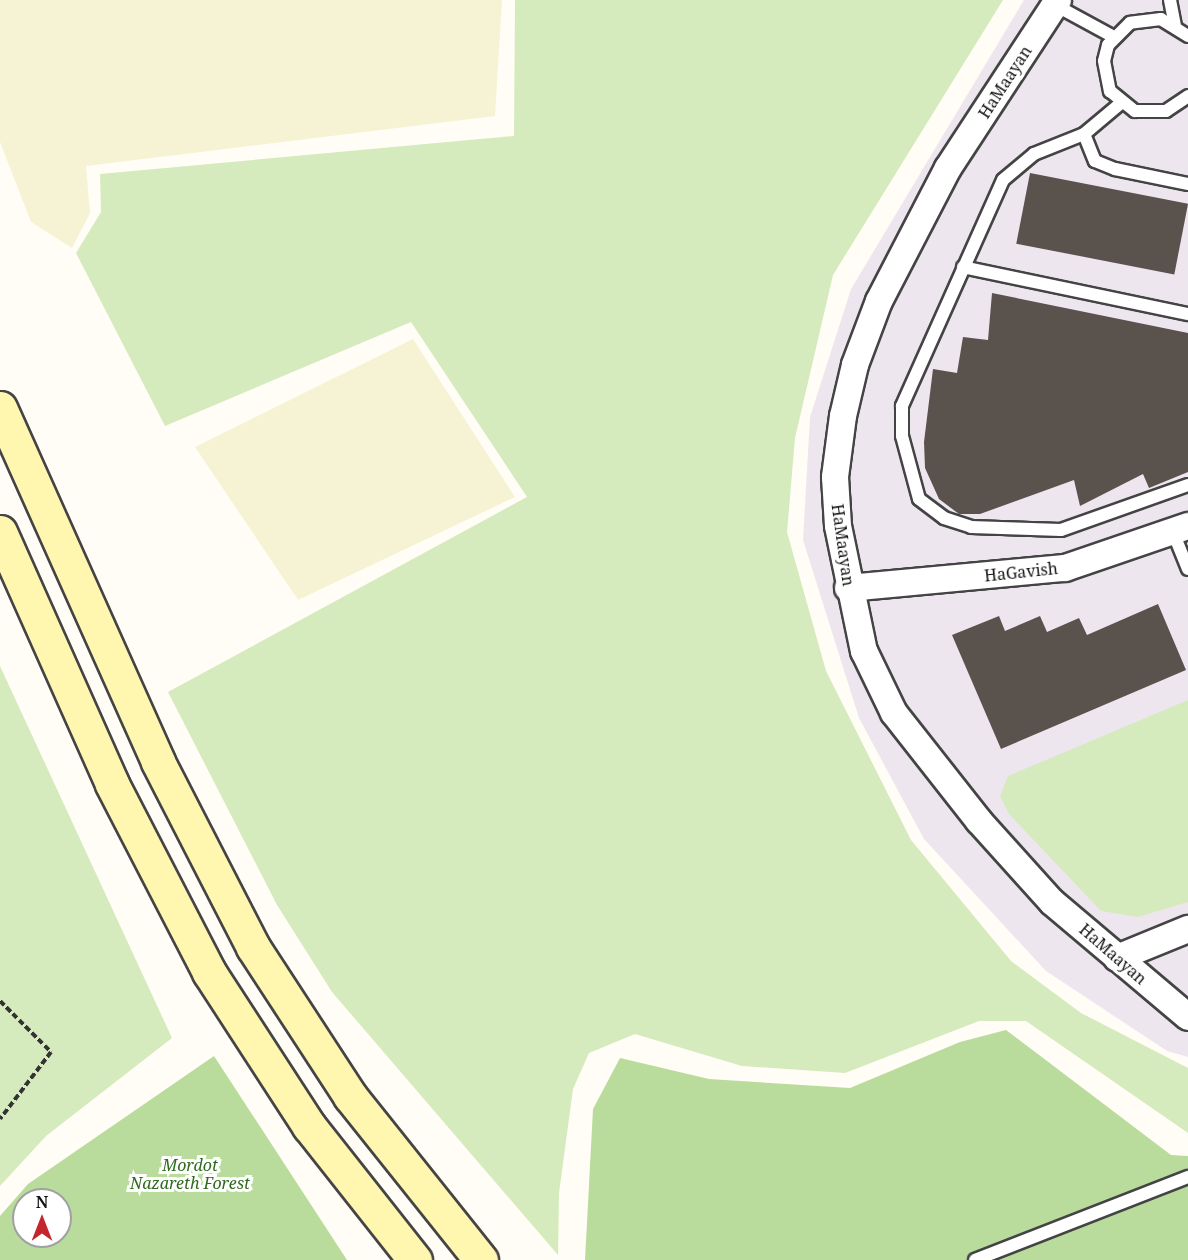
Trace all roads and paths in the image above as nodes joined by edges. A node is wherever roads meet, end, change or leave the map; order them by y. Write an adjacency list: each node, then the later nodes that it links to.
1 (1170, 0): 3 (lane)
2 (1056, 2): 5 (lane); 17 (street, HaMaayan)
3 (1175, 25): 4 (lane); 5 (lane)
4 (1188, 35)
5 (1114, 38): 7 (lane)
6 (1188, 96): 7 (lane)
7 (1121, 103): 8 (lane)
8 (1084, 134): 9 (lane); 10 (lane)
9 (1188, 184)
10 (963, 267): 11 (lane); 13 (lane)
11 (1188, 314)
12 (0, 408): 25 (main road)
13 (1188, 485)
14 (1180, 530): 16 (lane); 17 (street, HaGavish)
15 (0, 532): 24 (main road)
16 (1188, 569)
17 (849, 588): 19 (street, HaMaayan)
18 (1188, 929): 19 (street)
19 (1117, 958): 21 (street, HaMaayan)
20 (0, 1001): 22 (path)
21 (1188, 1017)
22 (0, 1119)
23 (1188, 1177): 26 (lane)
24 (416, 1260)
25 (481, 1260)
26 (975, 1260)

